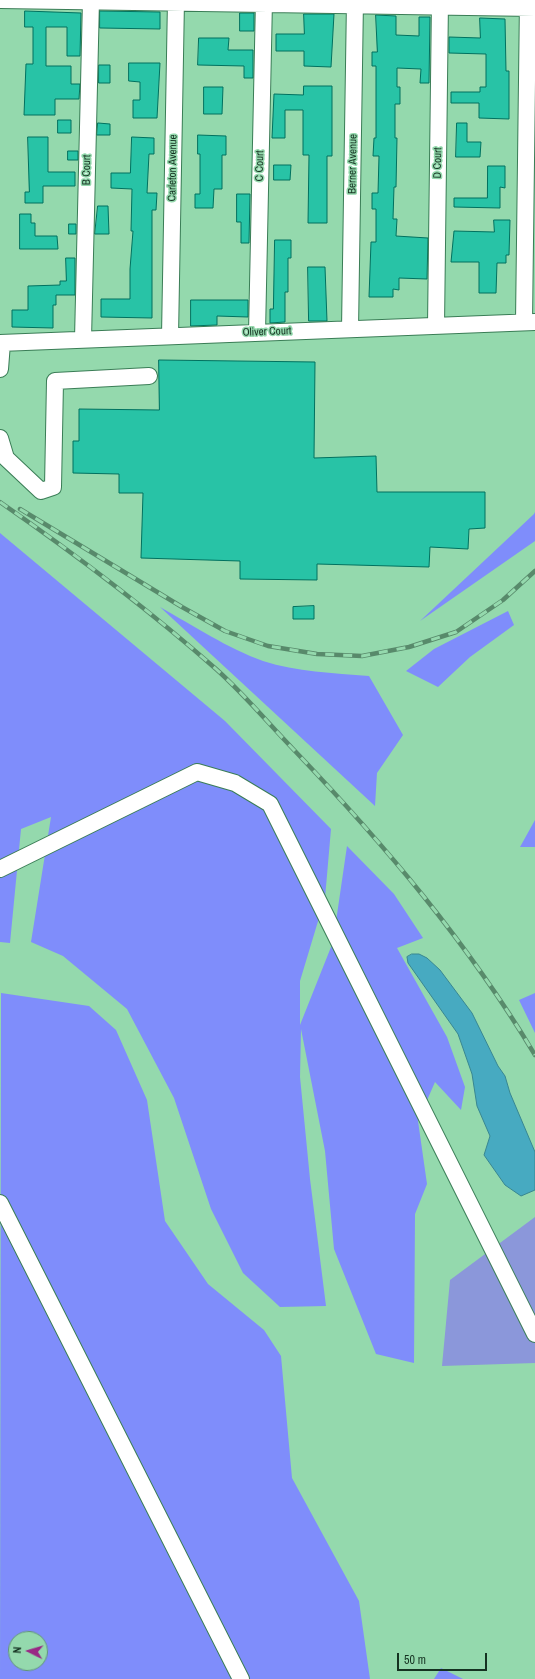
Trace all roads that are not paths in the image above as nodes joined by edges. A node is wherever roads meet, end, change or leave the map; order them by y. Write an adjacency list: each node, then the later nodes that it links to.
1 (0, 0): 2 (street)
2 (91, 1): 3 (street); 13 (street, B Court)
3 (176, 1): 4 (street); 12 (street, Carleton Avenue)
4 (264, 2): 5 (street); 11 (street, C Court)
5 (355, 3): 6 (street); 10 (street, Berner Avenue)
6 (440, 3): 7 (street); 9 (street, D Court)
7 (530, 5): 8 (street)
8 (530, 322): 9 (street, Oliver Court)
9 (436, 326): 10 (street, Oliver Court)
10 (350, 329): 11 (street, Oliver Court)
11 (257, 332): 12 (street, Oliver Court)
12 (170, 336): 13 (street, Oliver Court)
13 (83, 339): 14 (street, Oliver Court)
14 (1, 343): 15 (street)
15 (0, 369)
16 (149, 376): 17 (street)
17 (0, 438)
18 (0, 869): 20 (street)
19 (0, 1203): 21 (street)
20 (535, 1334)
21 (241, 1679)

